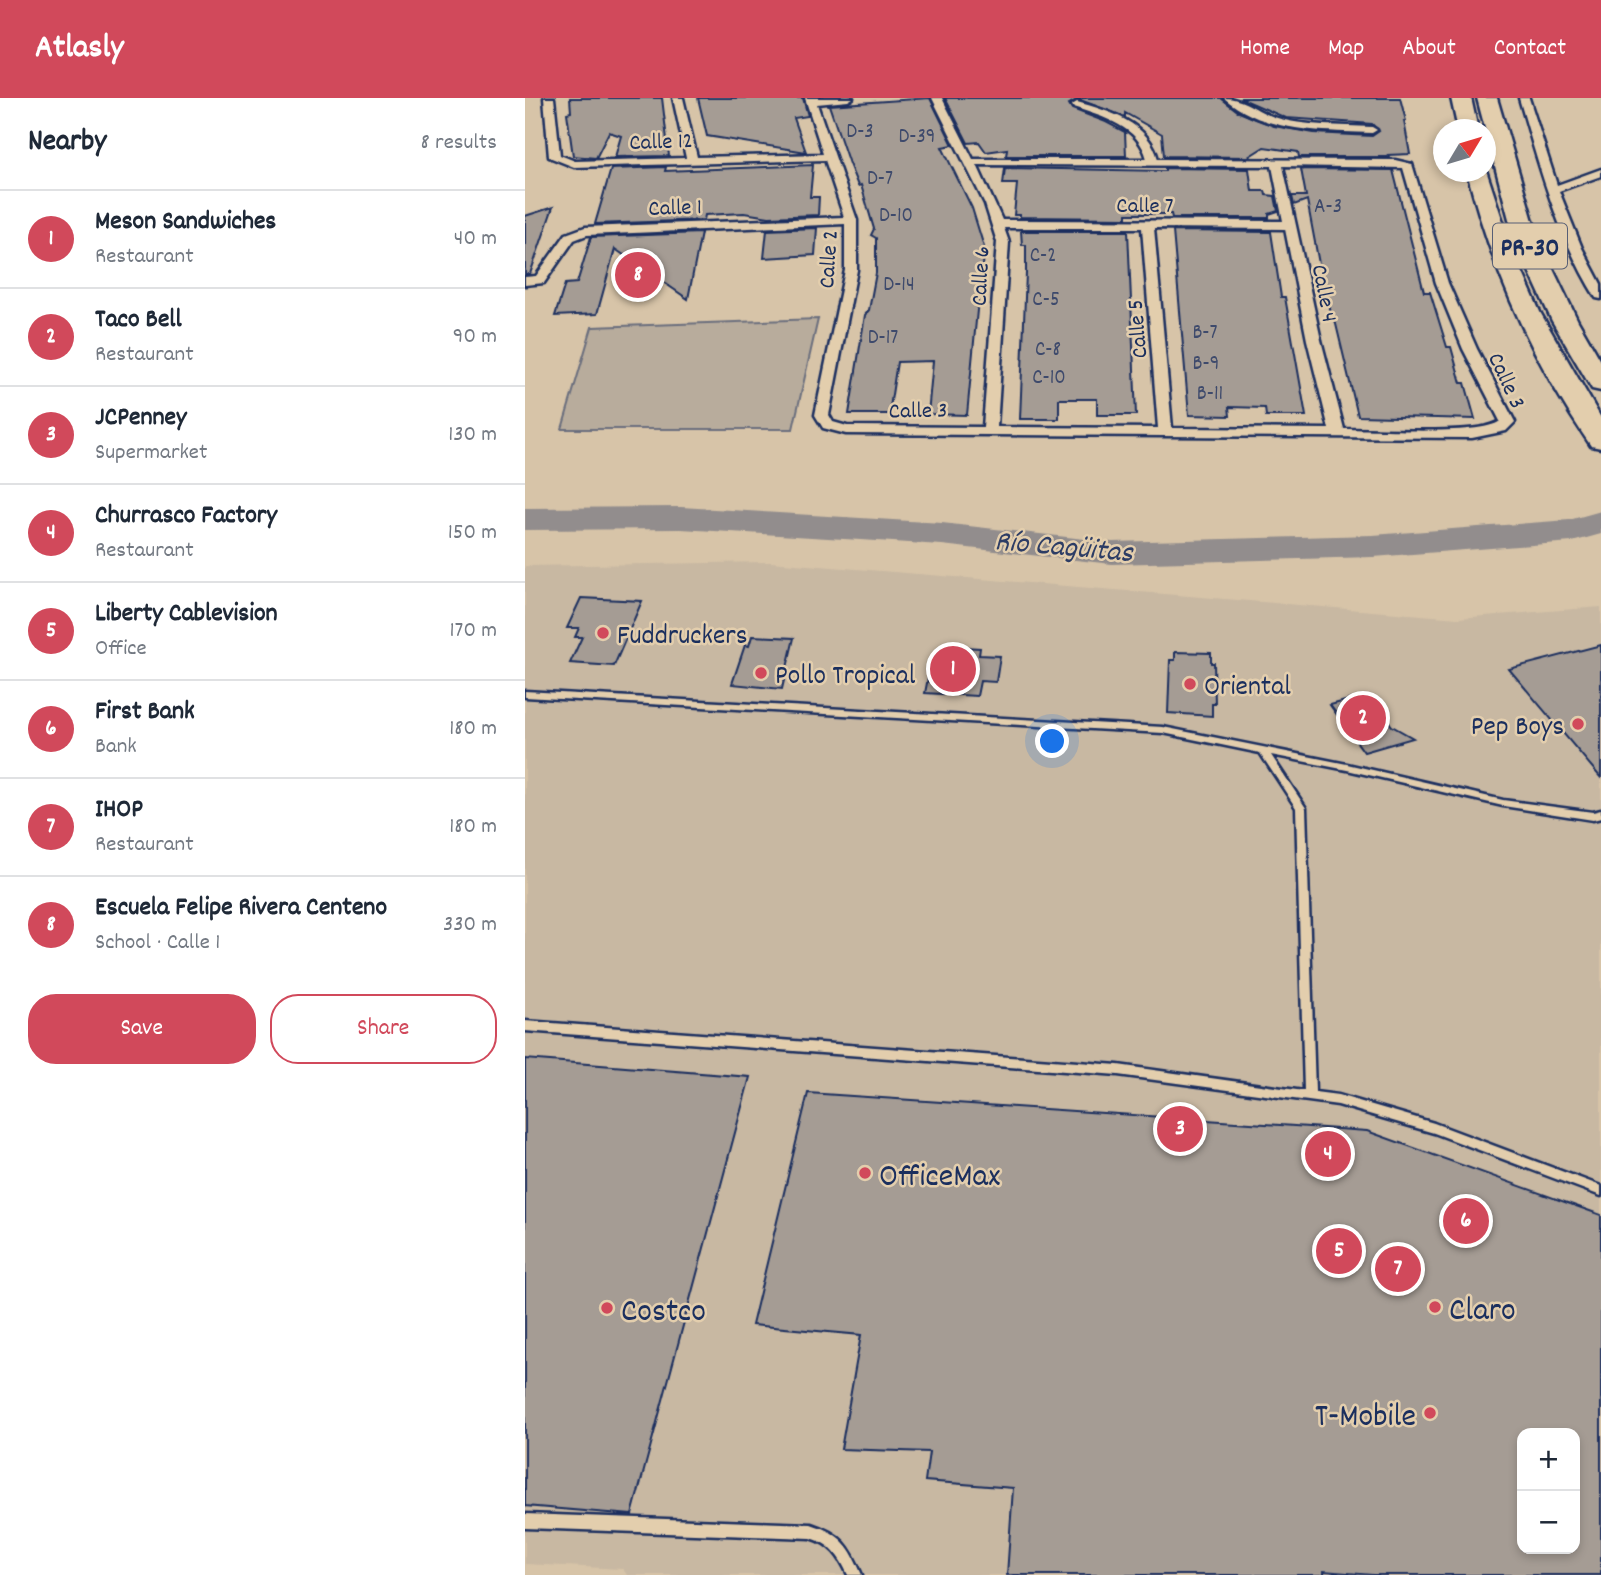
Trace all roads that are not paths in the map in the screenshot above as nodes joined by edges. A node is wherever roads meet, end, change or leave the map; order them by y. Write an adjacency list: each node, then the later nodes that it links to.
1 (549, 98): 14 (street, Calle 12)
2 (678, 98): 14 (street)
3 (848, 98): 9 (street)
4 (937, 98): 16 (street, Calle 6)
5 (1229, 98): 12 (street)
6 (1461, 98): 11 (highway)
7 (1487, 98): 27 (highway, PR-30)
8 (1524, 98): 20 (street)
9 (811, 100): 13 (street, Calle 2)
10 (1077, 105): 15 (street)
11 (1466, 119)
12 (1372, 130)
13 (829, 157): 14 (street, Calle 12); 21 (street, Calle 2)
14 (692, 160)
15 (1153, 161): 16 (street, Calle 3); 17 (street, Calle 3)
16 (969, 162): 22 (street, Calle 6)
17 (1277, 163): 24 (street, Calle 4); 31 (street, Calle 3)
18 (1601, 172): 20 (street)
19 (1481, 182): 32 (highway, PR-30)
20 (1553, 189): 26 (street)
21 (851, 220): 25 (street, Calle 1); 28 (street, Calle 2)
22 (998, 224): 23 (street, Calle 7); 29 (street, Calle 6)
23 (1148, 225): 24 (street, Calle 7); 30 (street, Calle 5)
24 (1291, 225): 31 (street, Calle 4)
25 (525, 281)
26 (1601, 295)
27 (1601, 383)
28 (828, 425): 29 (street, Calle 3)
29 (990, 429): 30 (street, Calle 3)
30 (1165, 430): 31 (street, Calle 3)
31 (1337, 431)
32 (1601, 440)
33 (525, 694): 34 (lane)
34 (1263, 750): 35 (lane); 37 (lane)
35 (1601, 814)
36 (525, 1026): 37 (lane)
37 (1310, 1096): 38 (lane)
38 (1601, 1191)
39 (525, 1521): 40 (lane)
40 (855, 1575)

